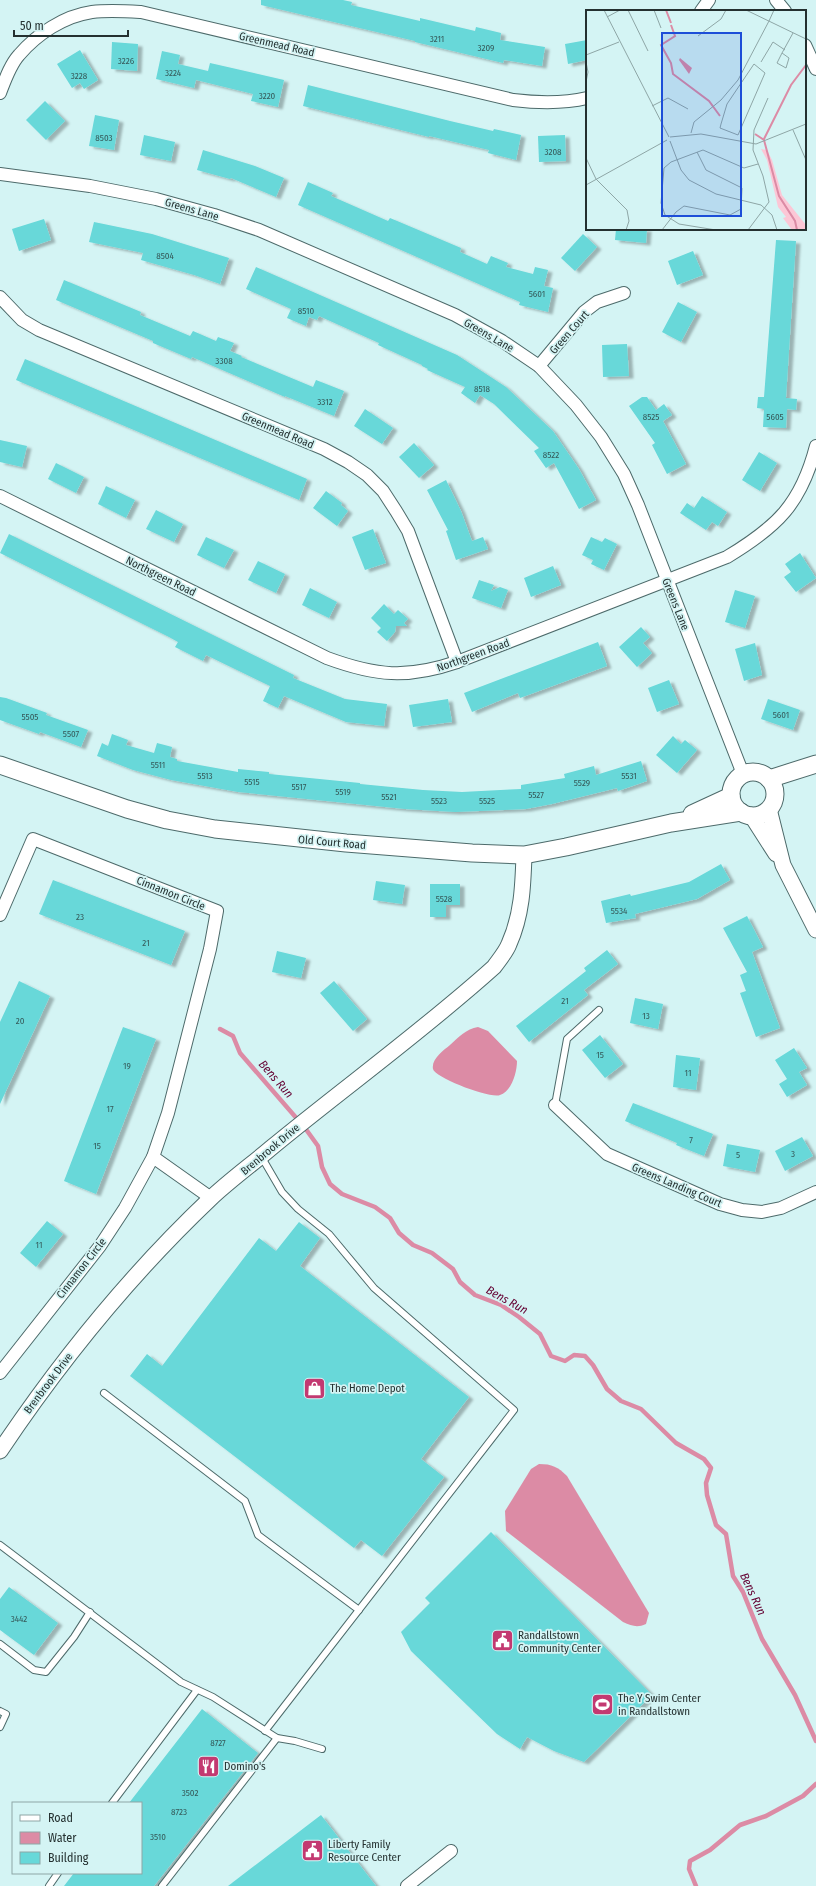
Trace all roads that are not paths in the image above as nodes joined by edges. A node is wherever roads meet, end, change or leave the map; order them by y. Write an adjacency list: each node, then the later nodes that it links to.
1 (709, 0): 3 (street)
2 (776, 0): 4 (street)
3 (702, 10)
4 (784, 10)
5 (806, 47): 6 (street)
6 (816, 70)
7 (0, 93): 8 (street, Greenmead Road)
8 (586, 98)
9 (0, 174): 12 (street, Greens Lane)
10 (624, 293): 12 (street, Green Court)
11 (0, 297): 16 (street, Greenmead Road)
12 (539, 366): 15 (street, Greens Lane)
13 (816, 446): 15 (street, Northgreen Road)
14 (0, 496): 16 (street, Northgreen Road)
15 (666, 580): 16 (street, Northgreen Road); 19 (street, Greens Lane)
16 (457, 662)
17 (0, 765): 25 (main road, Old Court Road)
18 (813, 765): 20 (main road); 22 (main road)
19 (743, 774): 20 (main road); 21 (main road)
20 (769, 779): 22 (main road)
21 (731, 796): 23 (main road); 24 (main road, Old Court Road)
22 (771, 803): 23 (main road); 26 (street)
23 (746, 814): 24 (main road, Old Court Road); 26 (street)
24 (671, 823): 25 (main road, Old Court Road)
25 (524, 855): 31 (street, Brenbrook Drive)
26 (783, 865): 28 (street)
27 (0, 915): 32 (street, Cinnamon Circle)
28 (816, 930)
29 (599, 1010): 30 (lane)
30 (554, 1105): 33 (street, Greens Landing Court)
31 (261, 1156): 34 (street, Brenbrook Drive); 39 (lane)
32 (153, 1157): 34 (street); 35 (street, Cinnamon Circle)
33 (816, 1192)
34 (211, 1198): 37 (street, Brenbrook Drive)
35 (0, 1373)
36 (104, 1392): 39 (lane)
37 (0, 1451)
38 (1, 1546): 40 (lane)
39 (359, 1610): 45 (lane)
40 (90, 1612): 41 (lane); 42 (lane)
41 (0, 1644)
42 (197, 1690): 45 (lane); 48 (lane)
43 (0, 1711): 44 (lane)
44 (0, 1727)
45 (265, 1731): 46 (lane)
46 (277, 1738): 47 (lane); 52 (lane)
47 (322, 1749)
48 (113, 1802)
49 (451, 1852): 53 (street)
50 (57, 1874): 51 (lane)
51 (49, 1886)
52 (162, 1886)
53 (407, 1886)

